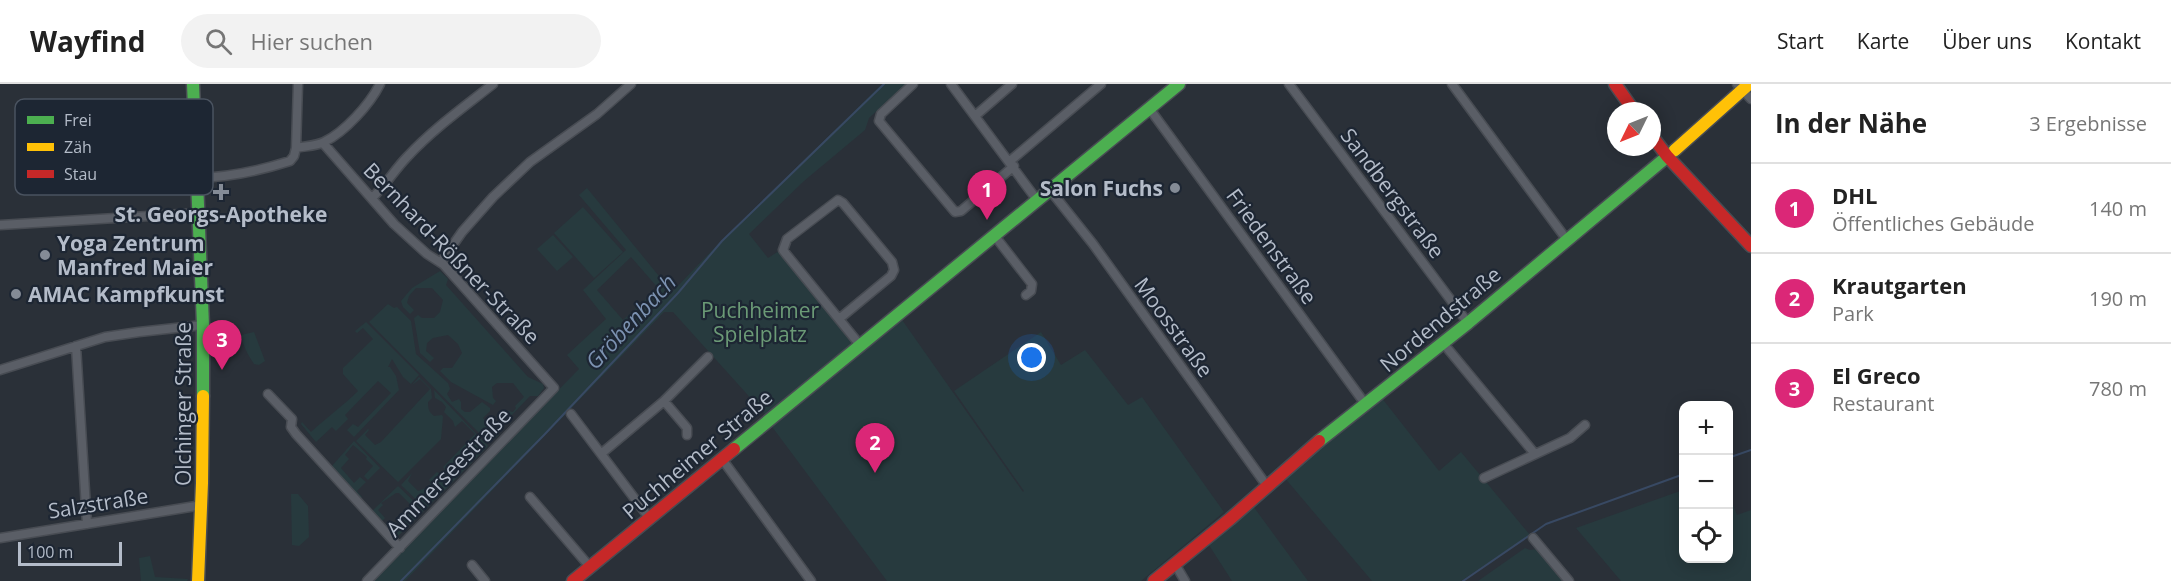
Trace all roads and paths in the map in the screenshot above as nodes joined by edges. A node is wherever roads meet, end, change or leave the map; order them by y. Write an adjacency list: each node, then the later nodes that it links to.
1 (194, 84): 15 (street, Olchinger Straße)
2 (298, 84): 20 (street)
3 (380, 84): 19 (street)
4 (493, 84): 27 (street)
5 (631, 84): 34 (street)
6 (914, 84): 23 (street)
7 (951, 84): 18 (street)
8 (1012, 84): 18 (street)
9 (1101, 84): 23 (street)
10 (1179, 84): 17 (street, Puchheimer Straße)
11 (1289, 84): 37 (street, Sandbergstraße)
12 (1452, 84): 32 (street)
13 (1615, 84): 16 (street)
14 (1745, 89): 22 (street, Nordendstraße)
15 (194, 99)
16 (1628, 102)
17 (1149, 108): 25 (street, Puchheimer Straße); 47 (street, Friedenstraße)
18 (975, 116): 23 (street)
19 (323, 143): 20 (street); 27 (street, Bernhard-Rößner-Straße)
20 (296, 148): 24 (street)
21 (1661, 149): 22 (street)
22 (1666, 156): 32 (street, Nordendstraße); 33 (street)
23 (1012, 163): 28 (street)
24 (213, 177)
25 (1050, 190): 28 (street, Puchheimer Straße); 55 (street, Moosstraße)
26 (197, 195): 29 (street, Olchinger Straße)
27 (372, 198): 34 (street, Bernhard-Rößner-Straße)
28 (1037, 200): 31 (street, Puchheimer Straße)
29 (198, 213): 30 (street); 38 (street, Olchinger Straße)
30 (0, 225)
31 (994, 235): 35 (street); 40 (street, Puchheimer Straße)
32 (1568, 240): 37 (street, Nordendstraße)
33 (1751, 246)
34 (441, 262): 44 (street, Bernhard-Rößner-Straße)
35 (1026, 295)
36 (839, 319): 36 (street); 40 (street)
37 (1468, 323): 39 (street, Nordendstraße)
38 (203, 325): 41 (street); 57 (street, Olchinger Straße)
39 (1443, 343): 47 (street, Nordendstraße); 52 (street)
40 (860, 345): 53 (street, Puchheimer Straße)
41 (76, 346): 43 (street); 59 (street)
42 (708, 357): 46 (street)
43 (0, 369)
44 (554, 388): 62 (street, Ammerseestraße)
45 (268, 394): 62 (street)
46 (664, 401): 50 (street); 51 (street)
47 (1366, 405): 55 (street, Nordendstraße)
48 (572, 414): 51 (street)
49 (1585, 425): 52 (street)
50 (687, 435)
51 (602, 453): 58 (street)
52 (1535, 454): 54 (street)
53 (722, 459): 58 (street, Puchheimer Straße); 70 (street)
54 (1484, 478)
55 (1267, 486): 63 (street, Nordendstraße)
56 (530, 497): 65 (street)
57 (202, 505): 59 (street, Salzstraße); 66 (street, Olchinger Straße)
58 (650, 519): 65 (street, Puchheimer Straße)
59 (87, 524): 60 (street, Salzstraße)
60 (0, 538)
61 (1533, 538): 73 (street)
62 (400, 548): 67 (street, Ammerseestraße)
63 (1175, 564): 71 (street, Nordendstraße); 72 (street)
64 (472, 566): 68 (street)
65 (590, 567): 69 (street, Puchheimer Straße)
66 (198, 581)
67 (367, 581)
68 (485, 581)
69 (573, 581)
70 (810, 581)
71 (1154, 581)
72 (1185, 581)
73 (1569, 581)

